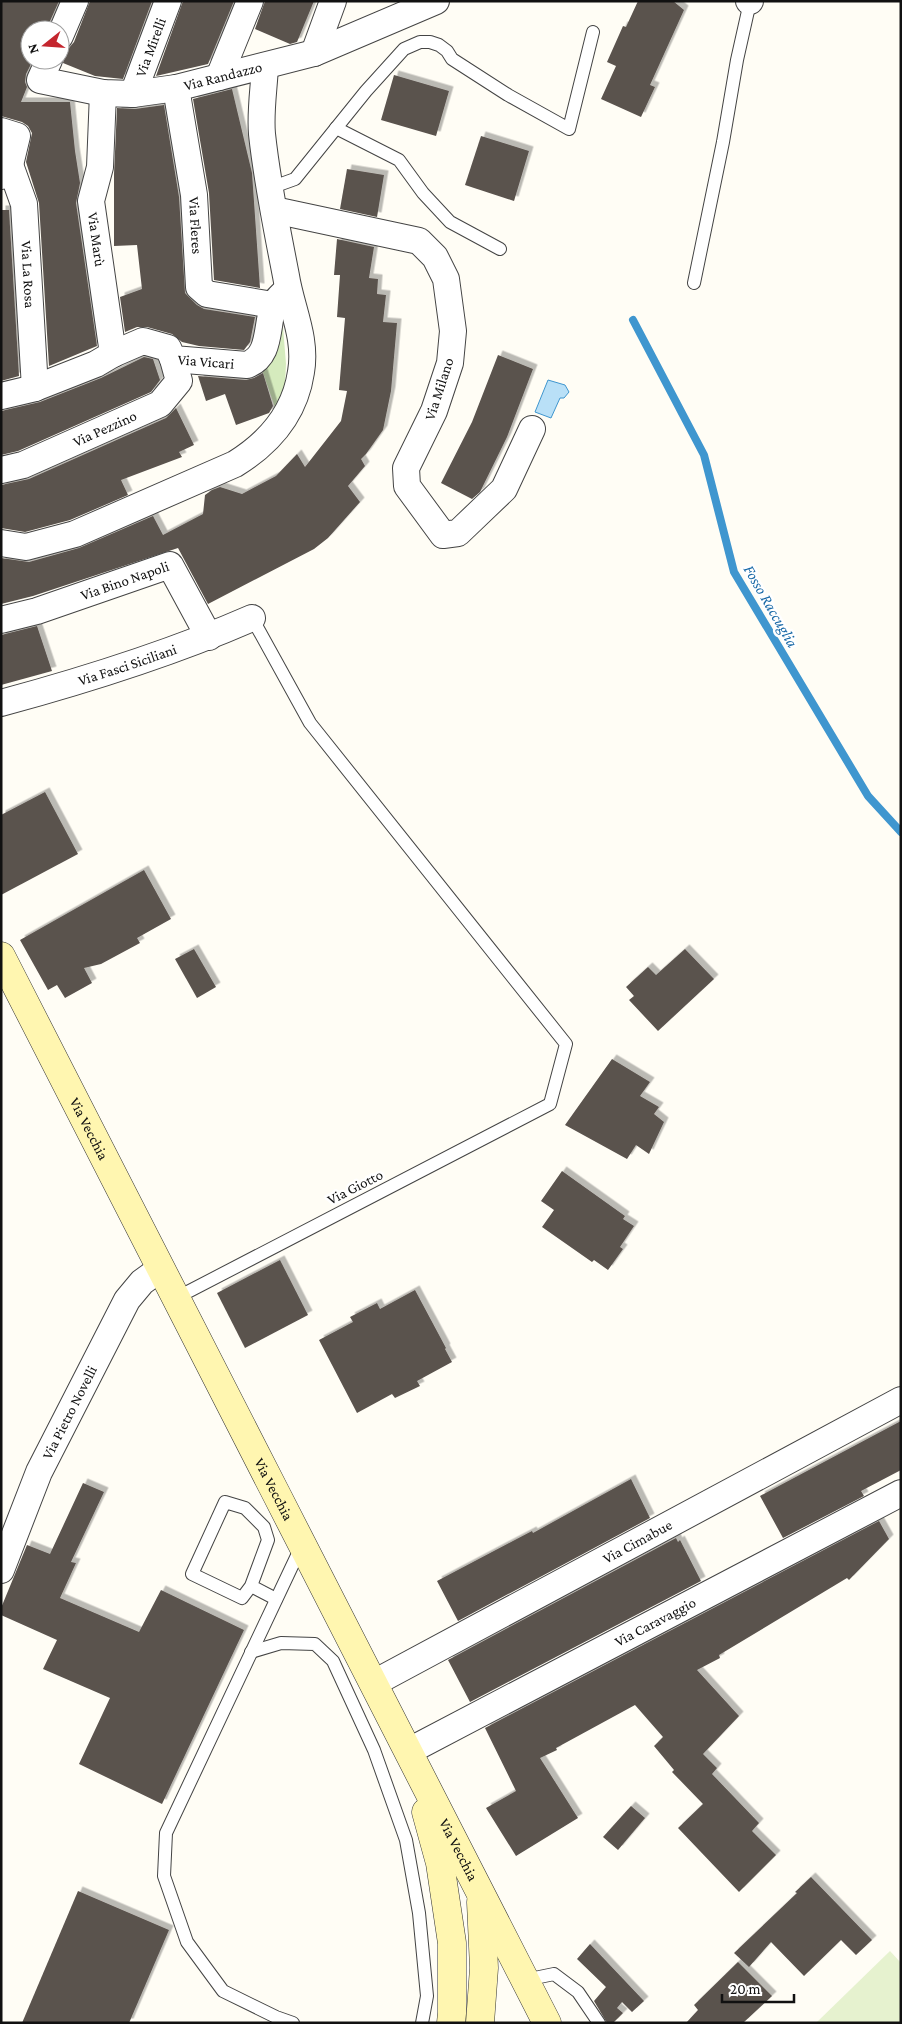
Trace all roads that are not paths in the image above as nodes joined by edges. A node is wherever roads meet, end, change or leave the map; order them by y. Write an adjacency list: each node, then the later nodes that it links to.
1 (75, 1): 8 (street)
2 (168, 1): 16 (street, Via Mirelli)
3 (250, 1): 13 (street)
4 (333, 1): 10 (street)
5 (436, 1): 7 (street, Via Randazzo)
6 (750, 1): 22 (lane)
7 (400, 9): 10 (street, Via Randazzo)
8 (67, 20)
9 (593, 32): 17 (lane)
10 (314, 53): 11 (street, Via Randazzo)
11 (265, 66): 13 (street, Via Randazzo); 20 (street)
12 (45, 70): 15 (street, Via Randazzo)
13 (219, 77): 14 (street, Via Randazzo)
14 (176, 88): 16 (street, Via Randazzo); 23 (street, Via Fleres)
15 (103, 93): 16 (street, Via Randazzo); 24 (street, Via Marù)
16 (134, 94)
17 (336, 128): 20 (lane); 21 (lane)
18 (1, 131): 19 (street)
19 (6, 170): 26 (street, Via La Rosa)
20 (272, 199): 23 (street); 28 (street, Via Milano)
21 (500, 249)
22 (694, 284)
23 (280, 297): 25 (street, Via Vicari); 30 (street)
24 (113, 354): 25 (street, Via Vicari); 26 (street, Via Vicari)
25 (173, 360): 29 (street, Via Pezzino)
26 (35, 388): 27 (street, Via Vicari)
27 (1, 396)
28 (532, 429)
29 (1, 470)
30 (1, 543)
31 (252, 618): 33 (street, Via Fasci Siciliani); 37 (lane, Via Giotto)
32 (1, 620): 33 (street, Via Bino Napoli)
33 (209, 637): 34 (street, Via Fasci Siciliani)
34 (1, 704)
35 (1, 956): 36 (street, Via Vecchia)
36 (160, 1269): 37 (street, Via Vecchia); 41 (street, Via Pietro Novelli)
37 (176, 1298): 40 (street, Via Vecchia)
38 (901, 1400): 45 (street, Via Cimabue)
39 (901, 1493): 46 (street, Via Caravaggio)
40 (302, 1544): 43 (lane); 45 (street, Via Vecchia)
41 (1, 1570)
42 (251, 1586): 42 (lane); 43 (lane)
43 (276, 1599): 44 (lane)
44 (251, 1652): 49 (lane); 50 (lane)
45 (374, 1683): 46 (street, Via Vecchia)
46 (409, 1751): 47 (street, Via Vecchia); 51 (street)
47 (480, 1892): 48 (street, Via Vecchia); 52 (street)
48 (525, 1980): 53 (street, Via Vecchia); 54 (lane)
49 (293, 2023)
50 (422, 2023)
51 (450, 2023)
52 (480, 2023)
53 (547, 2023)
54 (599, 2023)

